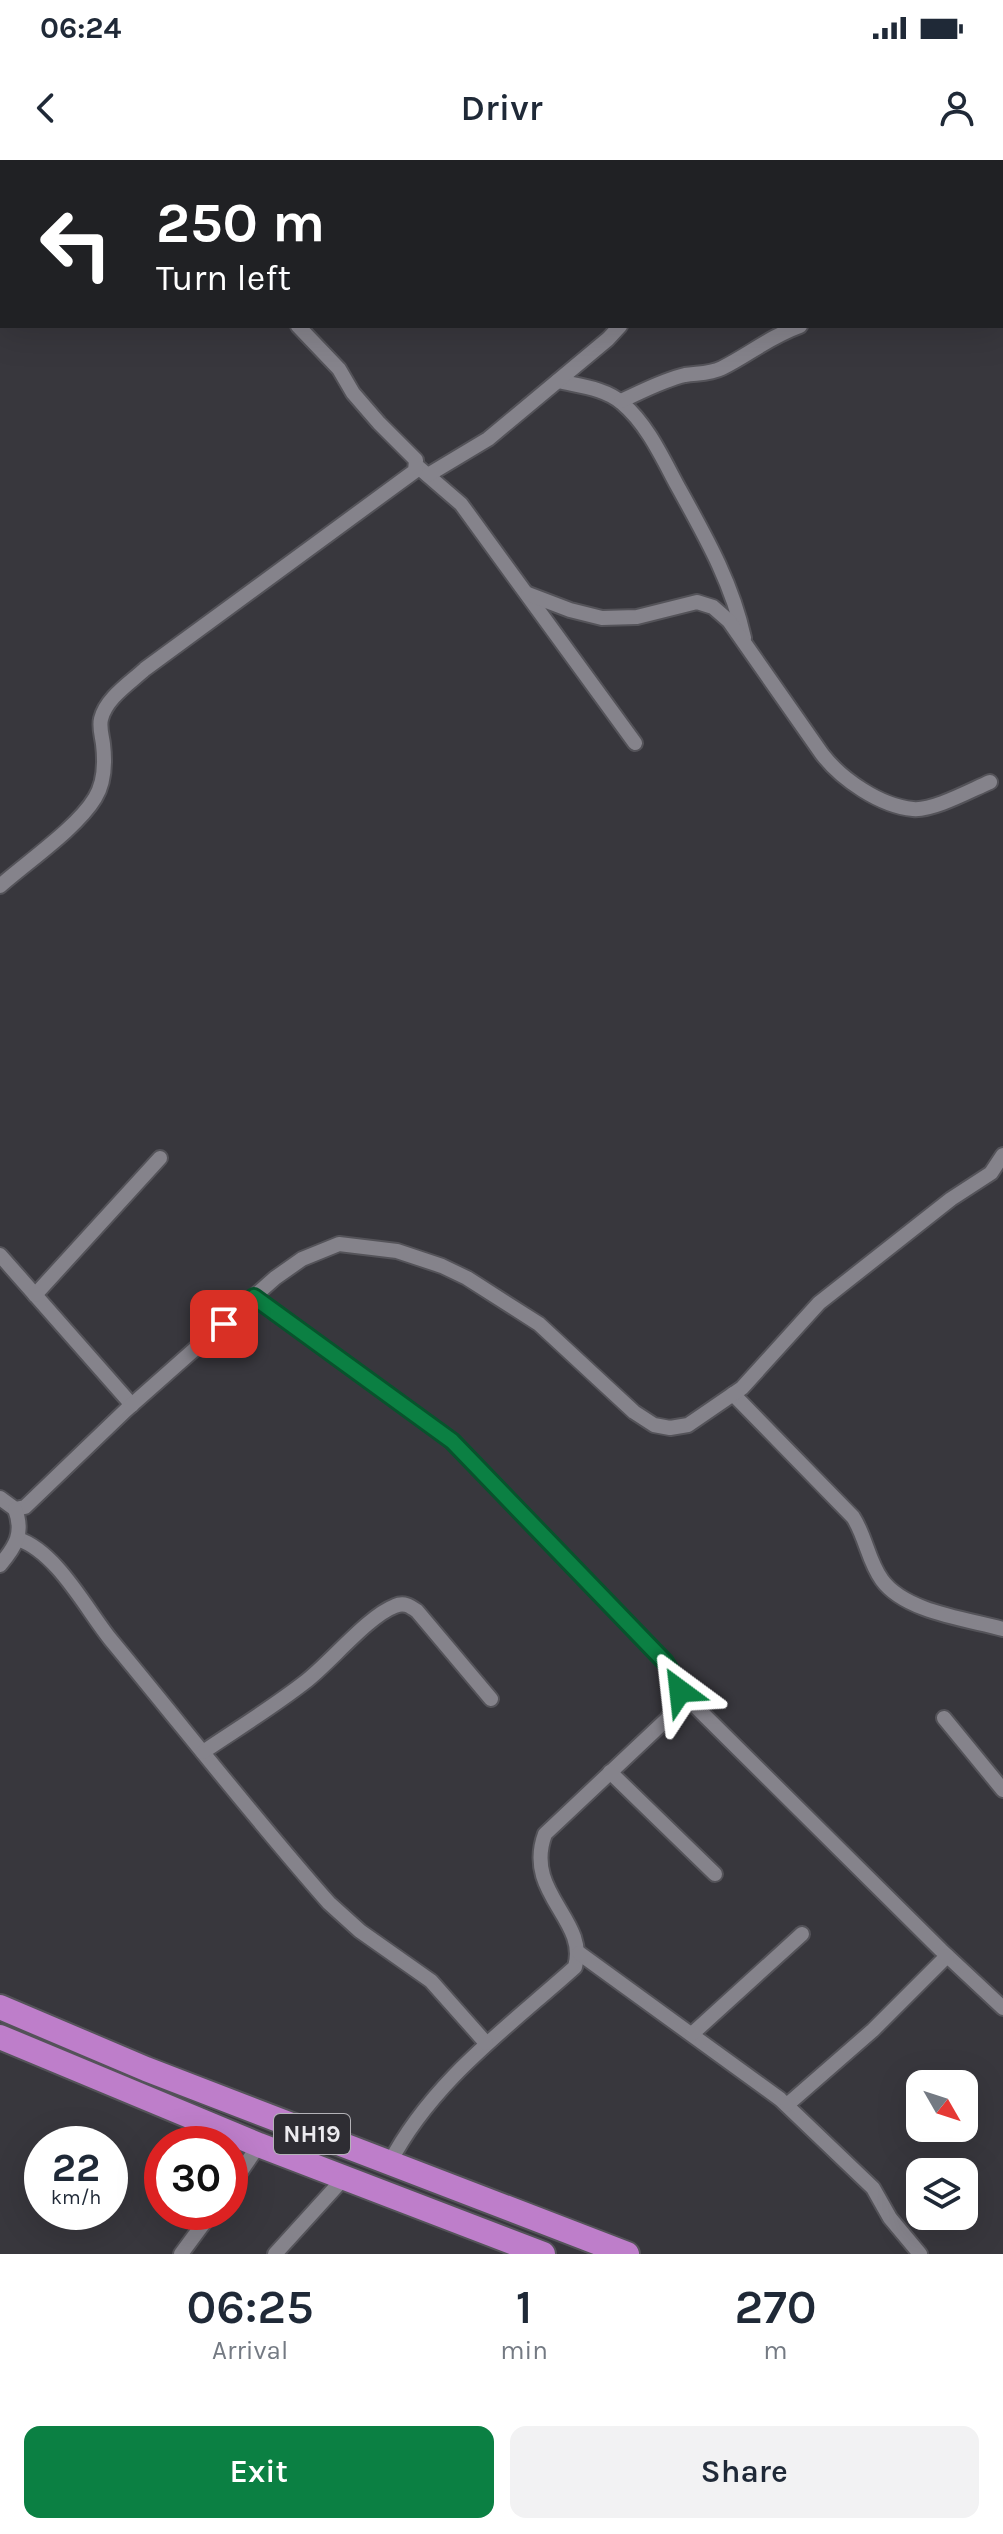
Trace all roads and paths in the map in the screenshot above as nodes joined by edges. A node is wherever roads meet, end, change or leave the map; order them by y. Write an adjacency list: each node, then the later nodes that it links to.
1 (300, 328): 6 (street)
2 (618, 328): 4 (street)
3 (795, 328): 5 (street)
4 (558, 381): 5 (street); 6 (street)
5 (621, 401): 8 (street)
6 (422, 470): 7 (street); 11 (street)
7 (528, 594): 8 (street); 9 (street)
8 (746, 647): 10 (street)
9 (635, 743)
10 (990, 782)
11 (0, 886)
12 (1003, 1155): 17 (street)
13 (160, 1158): 15 (street)
14 (0, 1255): 15 (street)
15 (35, 1295): 18 (street)
16 (254, 1297): 17 (street); 18 (street); 24 (street)
17 (733, 1394): 23 (street)
18 (132, 1405): 20 (street)
19 (0, 1498): 20 (street)
20 (15, 1509): 21 (street)
21 (18, 1539): 22 (street); 27 (street)
22 (0, 1565)
23 (1003, 1629)
24 (680, 1691): 28 (street); 33 (street)
25 (491, 1699): 27 (street)
26 (944, 1718): 29 (street)
27 (203, 1752): 38 (street)
28 (610, 1772): 30 (street); 32 (street)
29 (1003, 1790)
30 (715, 1874)
31 (802, 1934): 36 (street)
32 (579, 1953): 36 (street); 38 (street)
33 (947, 1956): 35 (street); 39 (street)
34 (0, 2007): 42 (highway, NH19)
35 (1003, 2008)
36 (692, 2034): 39 (street)
37 (0, 2037): 40 (highway, NH19)
38 (486, 2043): 42 (street)
39 (787, 2105): 49 (street)
40 (259, 2145): 41 (street); 43 (highway, NH19)
41 (248, 2161)
42 (389, 2164): 48 (highway, NH19)
43 (344, 2178): 46 (street); 47 (highway, NH19)
44 (199, 2230): 45 (street)
45 (181, 2254)
46 (275, 2254)
47 (543, 2254)
48 (627, 2254)
49 (920, 2254)

